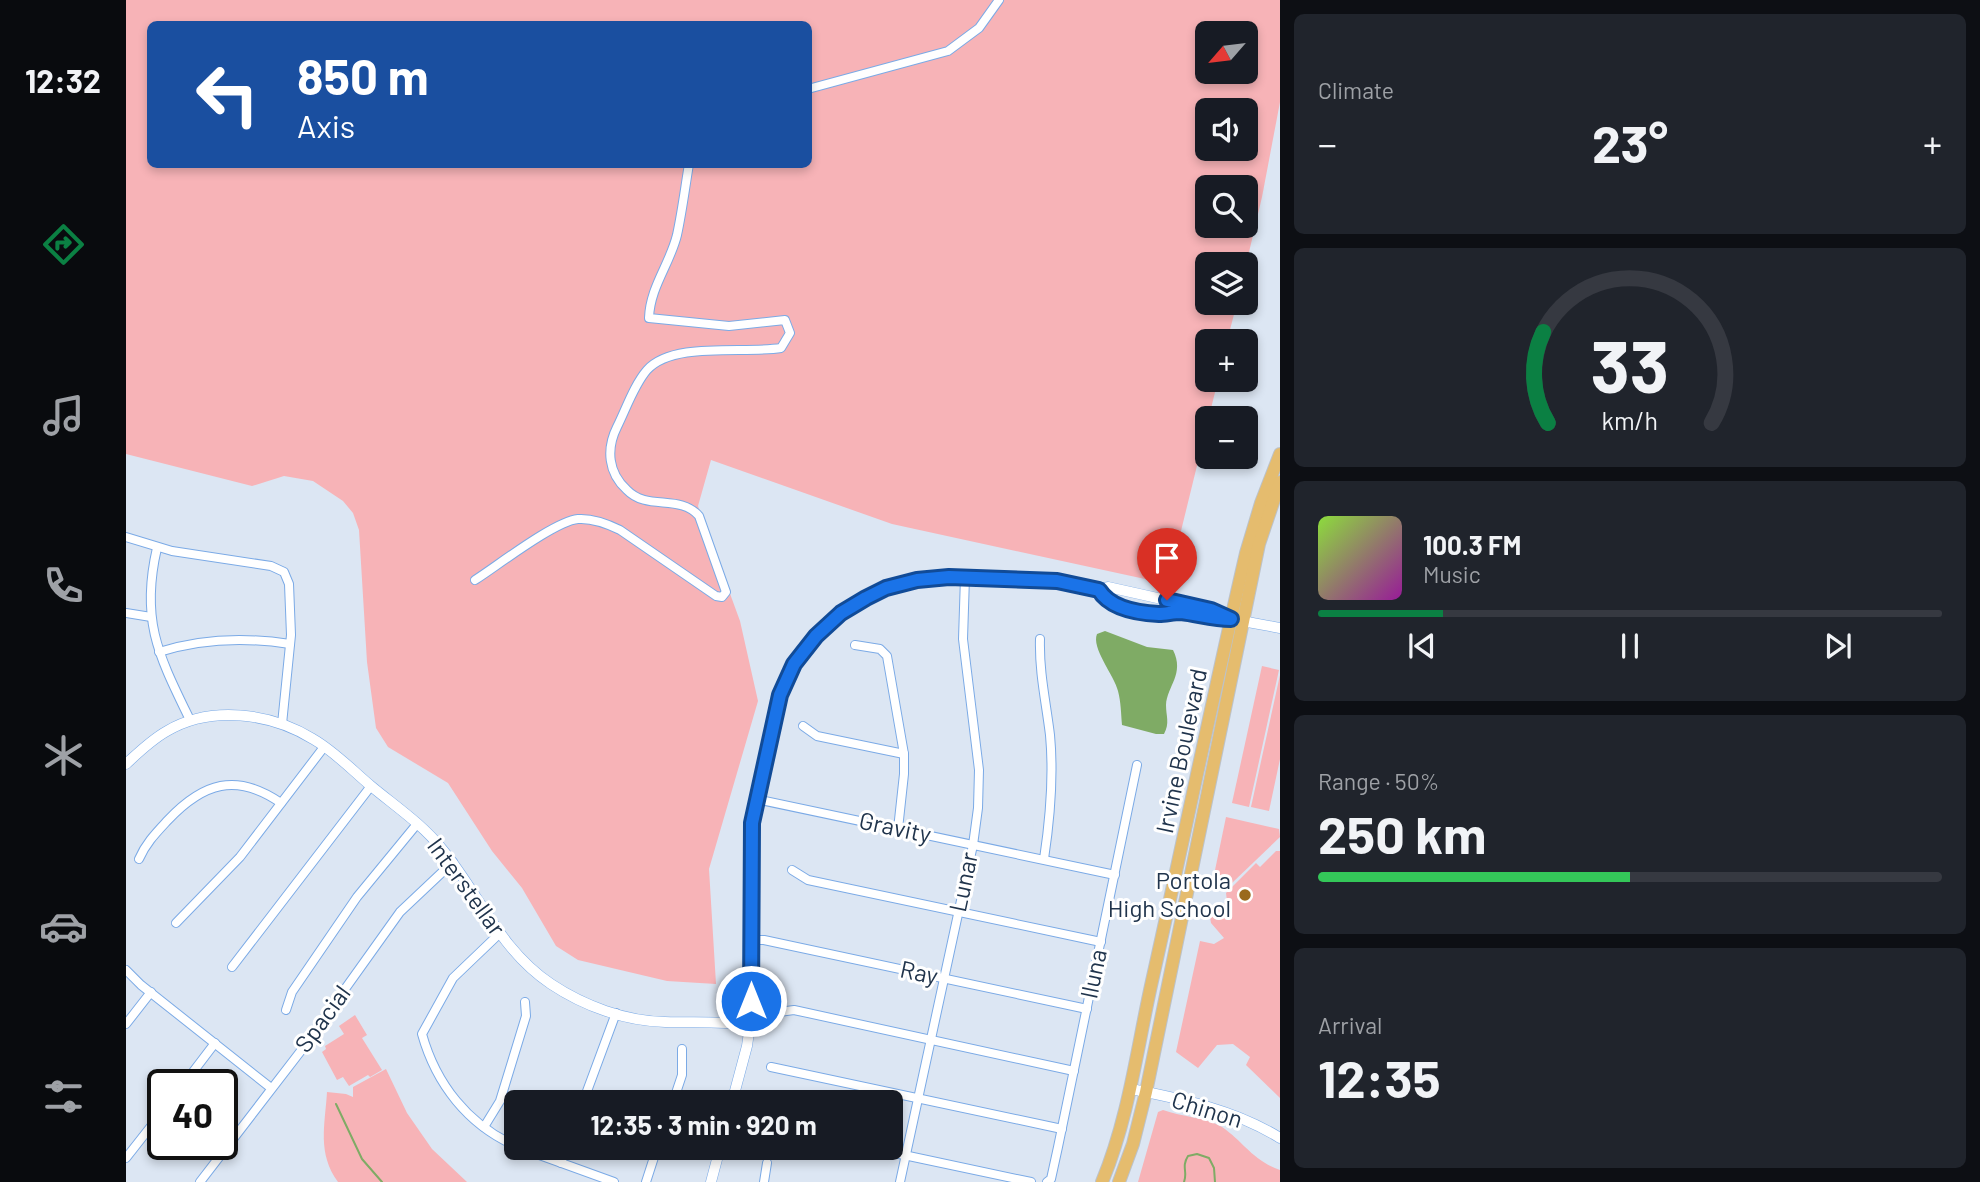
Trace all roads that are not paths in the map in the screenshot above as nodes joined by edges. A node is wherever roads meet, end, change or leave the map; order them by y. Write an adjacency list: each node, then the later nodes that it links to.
1 (999, 0): 2 (street)
2 (812, 88)
3 (688, 168): 9 (street)
4 (1280, 454): 15 (main road, Irvine Boulevard)
5 (1280, 482): 15 (main road, Irvine Boulevard)
6 (126, 537): 7 (street)
7 (157, 548): 14 (street); 18 (street)
8 (965, 577): 10 (street); 29 (street); 33 (street, Lunar)
9 (475, 580)
10 (1099, 590): 11 (street); 12 (street)
11 (1144, 596): 12 (street); 15 (street)
12 (1140, 612): 15 (street)
13 (126, 613): 14 (street)
14 (151, 617): 20 (street)
15 (1237, 620): 16 (street); 62 (main road, Irvine Boulevard); 66 (main road, Irvine Boulevard)
16 (1280, 628)
17 (1040, 639): 35 (street)
18 (290, 644): 20 (street); 22 (street)
19 (855, 645): 25 (street)
20 (159, 652): 21 (street)
21 (190, 720): 22 (street, Interstellar); 26 (street, Interstellar)
22 (282, 724): 24 (street, Interstellar)
23 (803, 726): 25 (street)
24 (324, 747): 28 (street, Interstellar); 30 (street)
25 (904, 754): 32 (street)
26 (126, 764)
27 (1137, 765): 38 (street, Iluna)
28 (371, 786): 31 (street, Interstellar); 44 (street)
29 (756, 799): 32 (street, Gravity); 42 (street)
30 (281, 803): 34 (street); 40 (street)
31 (417, 824): 36 (street, Interstellar); 50 (street)
32 (898, 829): 33 (street, Gravity)
33 (972, 845): 35 (street, Gravity); 39 (street, Lunar)
34 (139, 859)
35 (1044, 859): 38 (street, Gravity)
36 (453, 862): 41 (street, Interstellar); 61 (street, Spacial)
37 (792, 870): 39 (street)
38 (1115, 875): 43 (street, Iluna)
39 (958, 912): 43 (street); 46 (street, Lunar)
40 (176, 923)
41 (499, 934): 52 (street, Interstellar); 68 (street)
42 (750, 940): 46 (street, Ray); 54 (street)
43 (1101, 942): 49 (street, Iluna)
44 (232, 967)
45 (126, 970): 47 (street)
46 (944, 978): 49 (street, Ray); 55 (street, Lunar)
47 (151, 992): 53 (street); 56 (street)
48 (525, 1002): 68 (street)
49 (1087, 1009): 60 (street, Iluna)
50 (286, 1010)
51 (779, 1012): 55 (street)
52 (616, 1013): 54 (street, Interstellar); 63 (street)
53 (126, 1024)
54 (750, 1026): 65 (street)
55 (931, 1039): 60 (street); 67 (street, Lunar)
56 (215, 1044): 59 (street); 61 (street)
57 (682, 1049): 64 (street)
58 (771, 1067): 67 (street)
59 (195, 1069)
60 (1074, 1070): 69 (street, Iluna)
61 (271, 1088): 81 (street, Spacial)
62 (1131, 1089): 66 (street, Chinon); 89 (main road, Irvine Boulevard)
63 (587, 1090)
64 (677, 1090)
65 (735, 1090)
66 (1146, 1092): 71 (street, Chinon); 90 (main road, Irvine Boulevard)
67 (918, 1098): 69 (street); 73 (street, Lunar)
68 (484, 1127): 72 (street)
69 (1062, 1129): 88 (street, Iluna)
70 (147, 1131): 74 (street)
71 (1280, 1138)
72 (504, 1141)
73 (905, 1155): 86 (street, Lunar); 87 (street)
74 (126, 1157)
75 (553, 1160): 79 (street)
76 (562, 1160): 79 (street)
77 (653, 1160): 83 (street)
78 (717, 1160): 84 (street)
79 (561, 1163): 82 (street)
80 (767, 1163): 85 (street)
81 (200, 1182)
82 (614, 1182)
83 (646, 1182)
84 (711, 1182)
85 (764, 1182)
86 (900, 1182)
87 (1031, 1182)
88 (1047, 1182)
89 (1102, 1182)
90 (1119, 1182)

